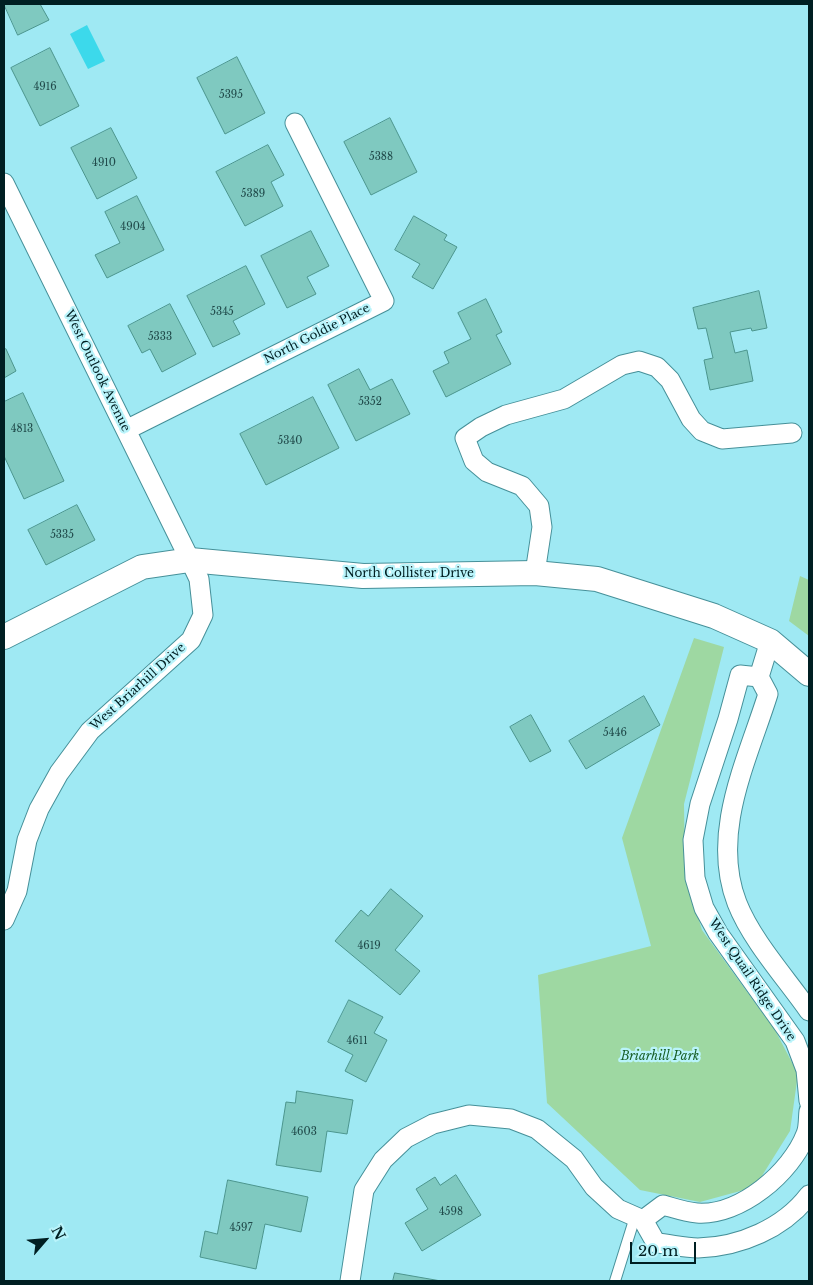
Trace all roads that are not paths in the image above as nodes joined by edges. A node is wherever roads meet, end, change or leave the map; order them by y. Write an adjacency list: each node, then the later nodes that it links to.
1 (295, 123): 3 (street, North Goldie Place)
2 (4, 183): 3 (street, West Outlook Avenue)
3 (126, 430): 5 (street, West Outlook Avenue)
4 (792, 433): 6 (street)
5 (190, 560): 6 (street, North Collister Drive); 7 (street, North Collister Drive); 11 (street, West Briarhill Drive)
6 (534, 573): 8 (street, North Collister Drive)
7 (4, 637)
8 (770, 641): 9 (street, North Collister Drive); 10 (street)
9 (809, 674)
10 (759, 677): 12 (street); 13 (street, West Quail Ridge Drive)
11 (4, 920)
12 (809, 1011)
13 (809, 1101)
14 (809, 1111): 16 (street)
15 (809, 1195): 16 (street)
16 (639, 1218): 17 (street); 18 (lane)
17 (350, 1281)
18 (615, 1281)

